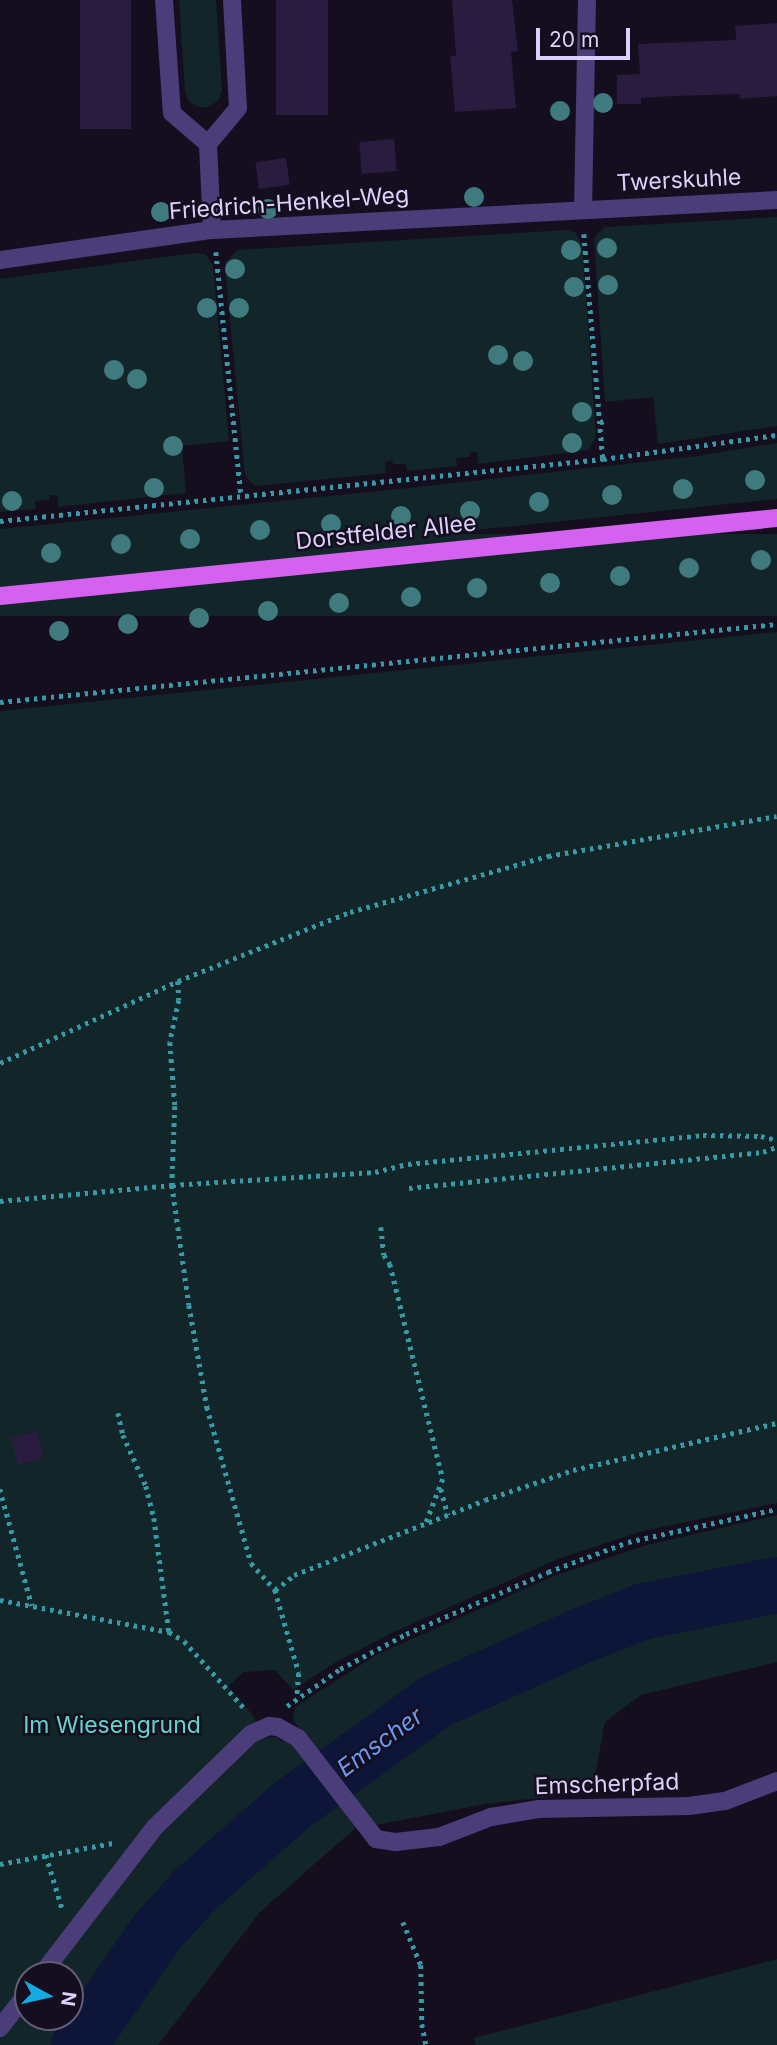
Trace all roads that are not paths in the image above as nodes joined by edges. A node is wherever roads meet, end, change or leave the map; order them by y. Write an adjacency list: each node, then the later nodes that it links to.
1 (164, 0): 4 (street)
2 (232, 0): 4 (street)
3 (587, 0): 6 (street)
4 (208, 144): 7 (street)
5 (777, 200): 6 (street, Twerskuhle)
6 (583, 209): 7 (street, Friedrich-Henkel-Weg)
7 (212, 230): 8 (street, Friedrich-Henkel-Weg)
8 (0, 260)
9 (777, 518): 10 (main road, Dorstfelder Allee)
10 (0, 596)
11 (775, 1785): 12 (street, Emscherpfad)
12 (51, 1961)
13 (14, 2010): 14 (street)
14 (0, 2028)

